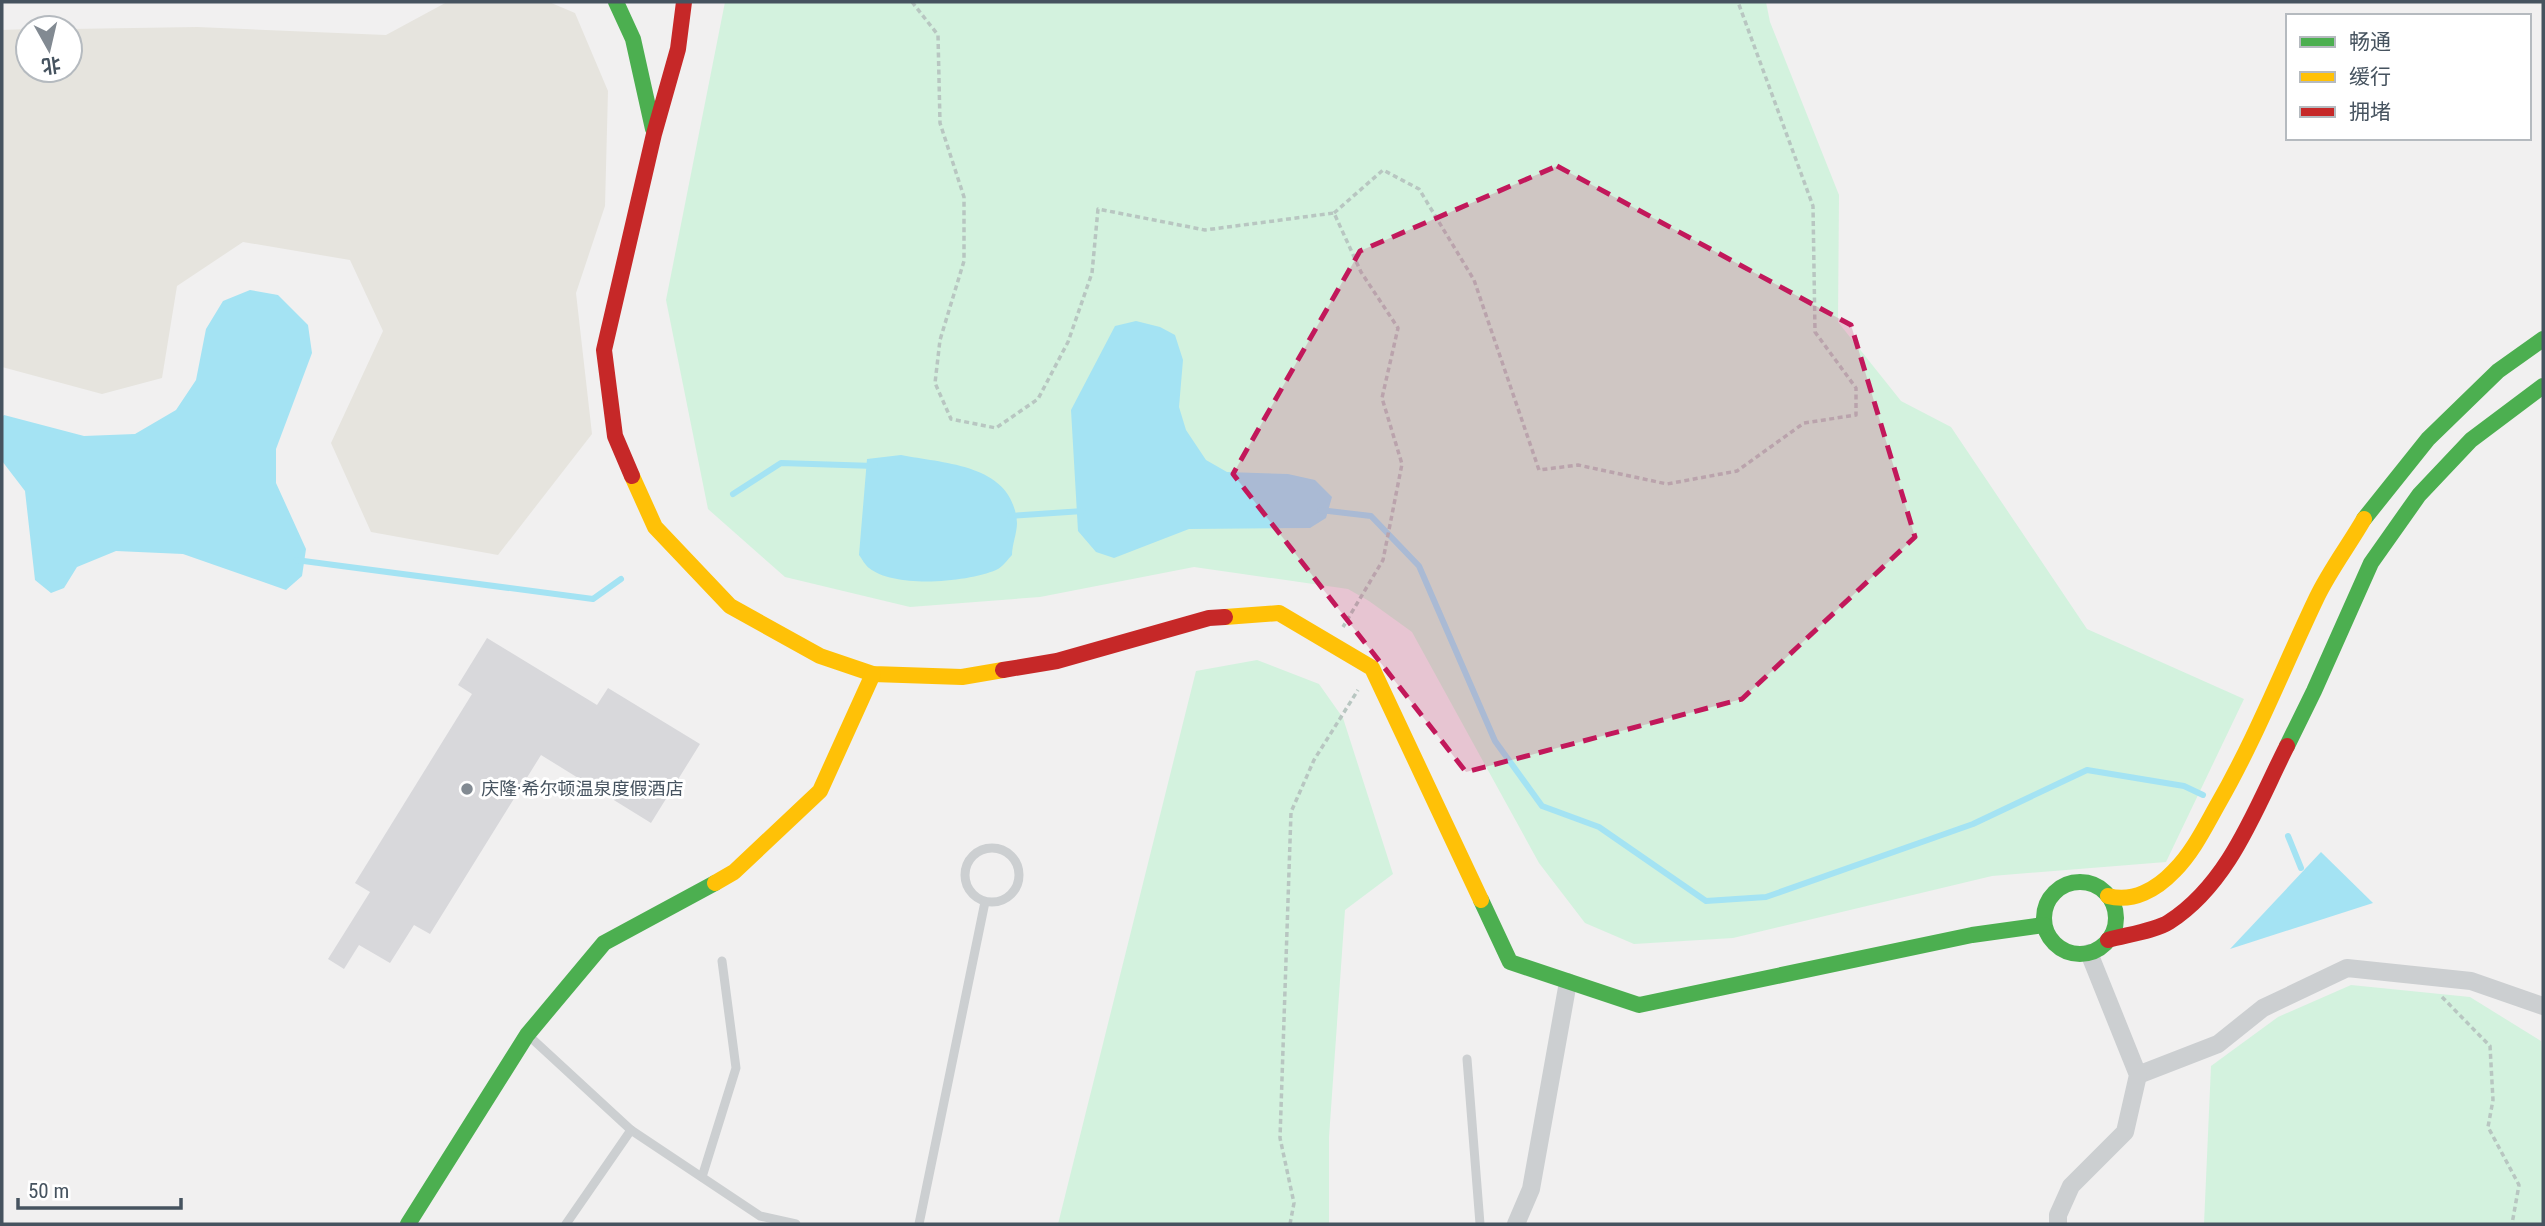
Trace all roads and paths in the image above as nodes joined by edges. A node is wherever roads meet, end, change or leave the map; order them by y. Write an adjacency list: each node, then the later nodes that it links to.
1 (616, 2): 5 (street)
2 (684, 2): 5 (street)
3 (912, 2): 6 (path)
4 (1738, 2): 6 (path)
5 (654, 134): 11 (street)
6 (1334, 213): 9 (path)
7 (2543, 338): 12 (street)
8 (2543, 386): 15 (street)
9 (1333, 645): 10 (street); 11 (street)
10 (1372, 668): 19 (street); 30 (path)
11 (873, 674): 21 (street)
12 (2108, 897): 14 (street); 15 (street)
13 (985, 902): 13 (lane); 29 (lane)
14 (2044, 926): 16 (street); 19 (street)
15 (2108, 940): 16 (street)
16 (2089, 953): 23 (street)
17 (722, 961): 25 (lane)
18 (2421, 976): 20 (street); 23 (street); 34 (path)
19 (1568, 982): 32 (street)
20 (2543, 1006)
21 (527, 1035): 24 (lane); 26 (street)
22 (1467, 1059): 31 (lane)
23 (2138, 1075): 33 (street)
24 (631, 1130): 25 (lane); 27 (lane)
25 (702, 1177): 28 (lane)
26 (408, 1224)
27 (566, 1224)
28 (796, 1224)
29 (919, 1224)
30 (1290, 1224)
31 (1480, 1224)
32 (1516, 1224)
33 (2058, 1224)
34 (2512, 1224)

